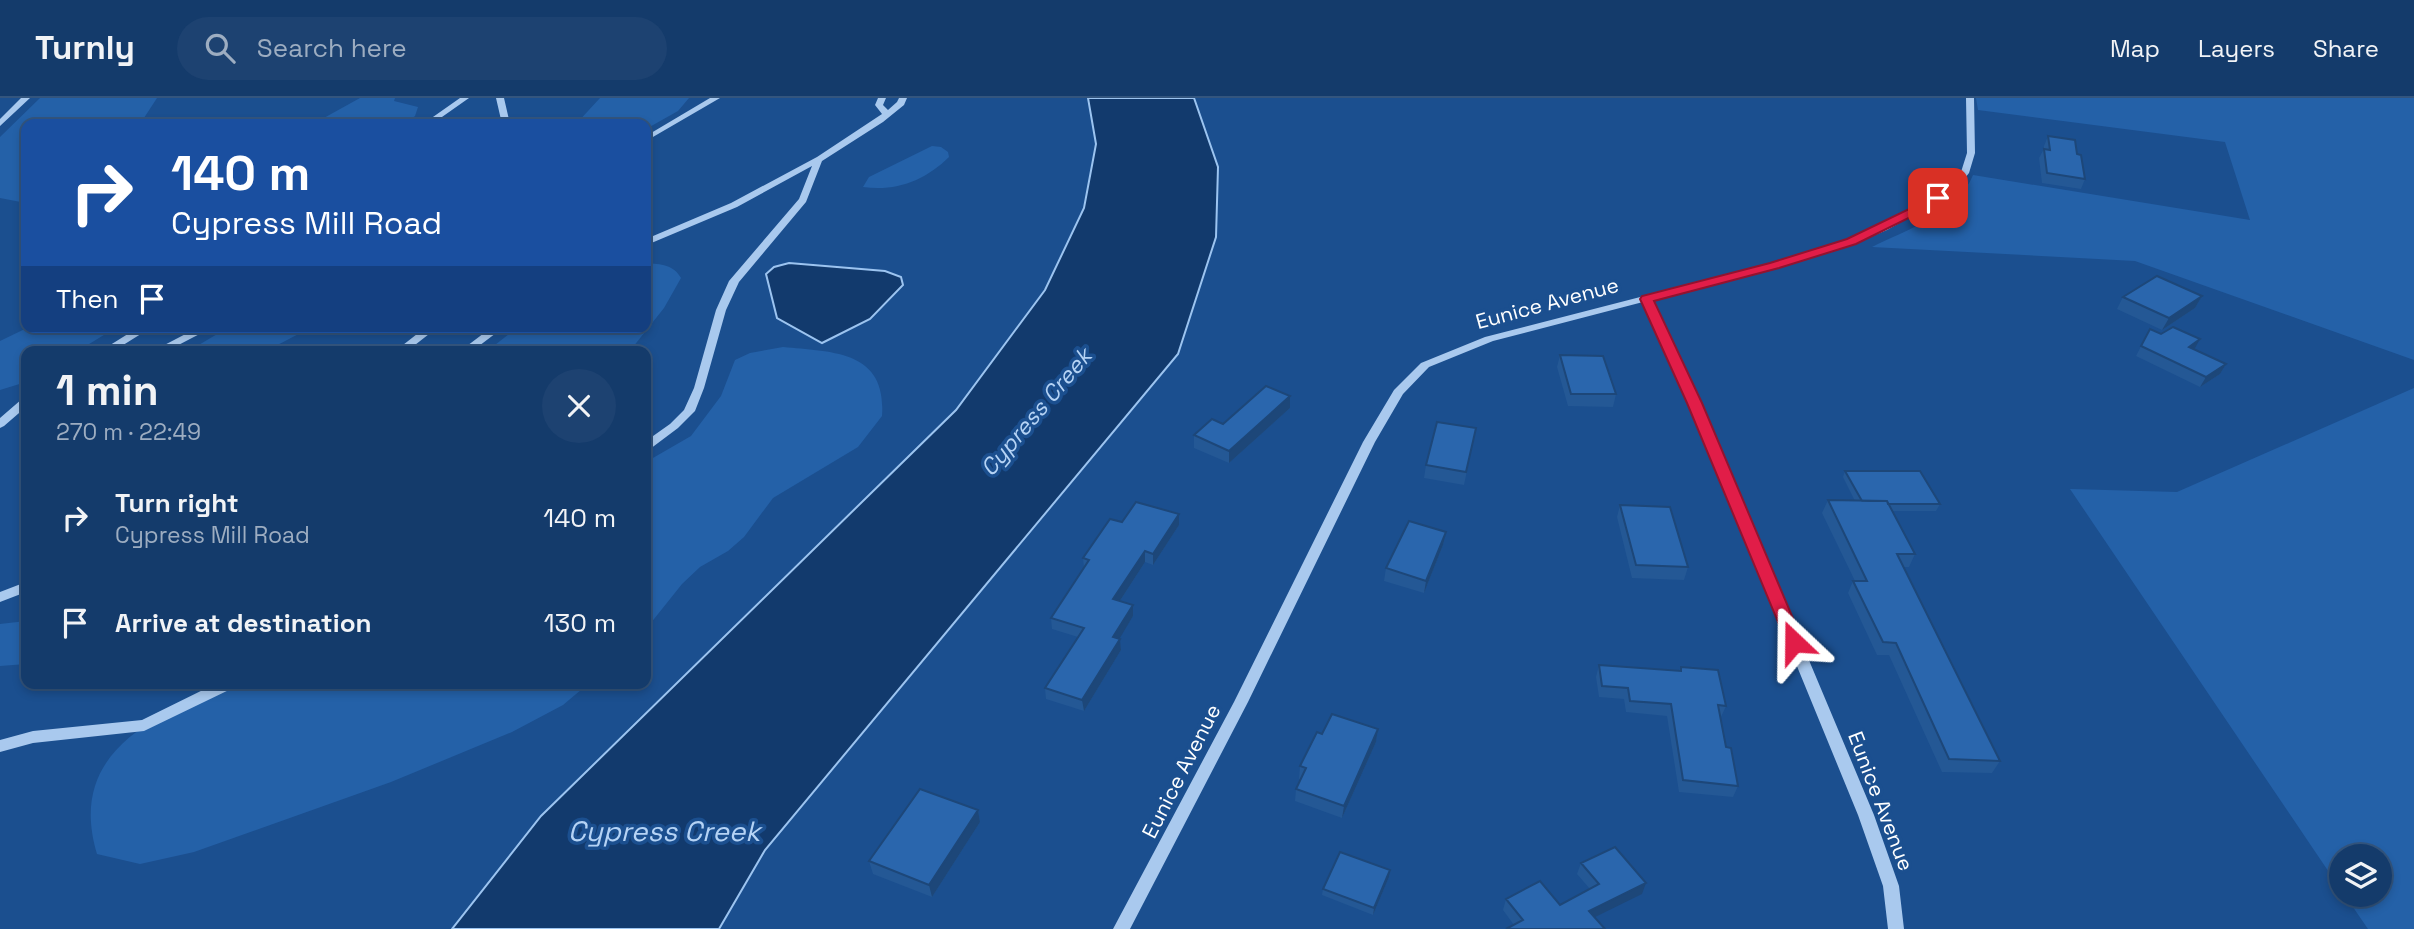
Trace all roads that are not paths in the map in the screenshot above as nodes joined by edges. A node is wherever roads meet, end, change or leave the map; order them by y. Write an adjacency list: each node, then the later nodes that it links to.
1 (26, 98): 11 (street)
2 (465, 98): 9 (street)
3 (500, 98): 10 (street)
4 (716, 98): 12 (street)
5 (883, 98): 8 (street)
6 (903, 98): 8 (street)
7 (1970, 98): 15 (street)
8 (886, 113): 13 (street)
9 (434, 119)
10 (505, 119)
11 (0, 124)
12 (651, 136)
13 (823, 155): 14 (street); 26 (street)
14 (651, 240)
15 (1647, 299): 31 (street, Eunice Avenue); 32 (street, Eunice Avenue)
16 (137, 333): 20 (street)
17 (196, 333): 21 (street)
18 (425, 333): 22 (street)
19 (491, 333): 23 (street)
20 (114, 346)
21 (168, 346)
22 (407, 346)
23 (472, 346)
24 (21, 405): 25 (street)
25 (0, 424)
26 (651, 442)
27 (21, 589): 28 (street)
28 (0, 597)
29 (218, 689): 30 (lane)
30 (0, 746)
31 (1121, 929)
32 (1896, 929)

